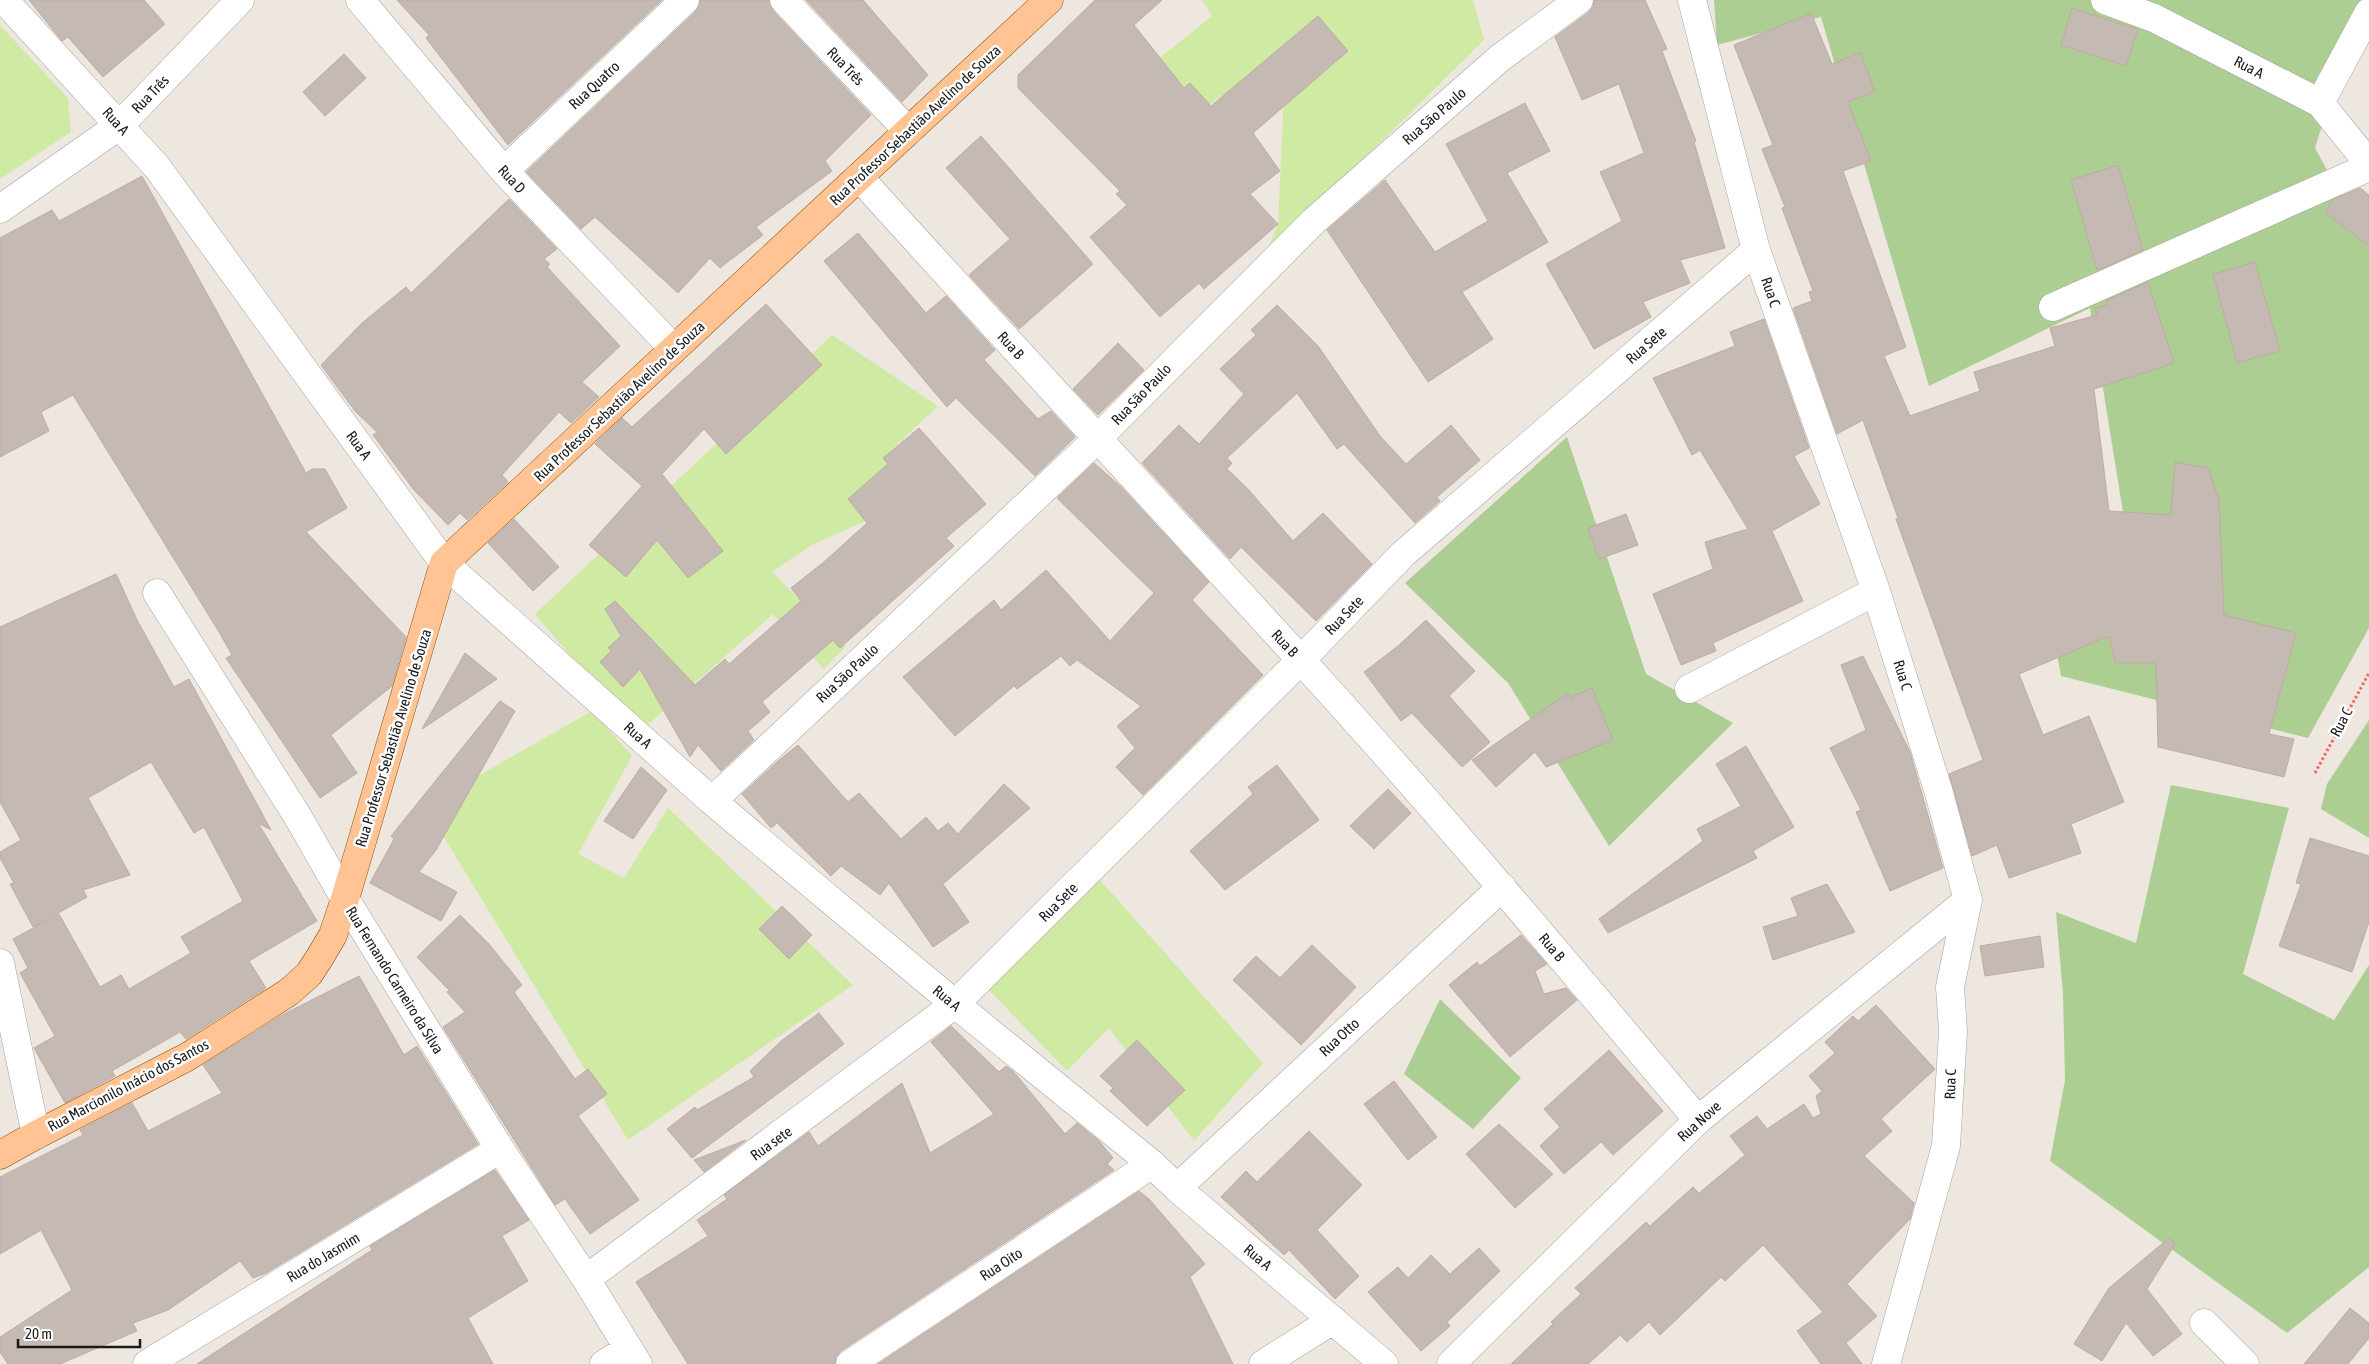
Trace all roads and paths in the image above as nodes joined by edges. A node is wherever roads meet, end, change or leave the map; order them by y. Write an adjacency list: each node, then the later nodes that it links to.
1 (4, 0): 12 (street, Rua A)
2 (240, 0): 12 (street, Rua Três)
3 (360, 0): 15 (street, Rua D)
4 (685, 0): 15 (street, Rua Quatro)
5 (784, 0): 13 (street, Rua Três)
6 (1049, 0): 13 (main road, Rua Professor Sebastião Avelino de Souza)
7 (1580, 0): 21 (street, Rua São Paulo)
8 (1692, 0): 18 (street, Rua C)
9 (2105, 0): 11 (street, Rua A)
10 (2369, 12): 11 (street)
11 (2320, 103): 14 (street, Rua A)
12 (120, 125): 17 (street, Rua Três); 22 (street, Rua A)
13 (908, 131): 16 (main road, Rua Professor Sebastião Avelino de Souza)
14 (2369, 165): 19 (street)
15 (504, 171): 20 (street, Rua D)
16 (859, 177): 20 (main road, Rua Professor Sebastião Avelino de Souza); 21 (street, Rua B)
17 (0, 209)
18 (1756, 250): 23 (street, Rua C); 25 (street, Rua Sete)
19 (2053, 307)
20 (674, 349): 22 (main road, Rua Professor Sebastião Avelino de Souza)
21 (1096, 440): 25 (street, Rua B); 29 (street, Rua São Paulo)
22 (444, 564): 29 (street, Rua A); 31 (main road, Rua Professor Sebastião Avelino de Souza)
23 (1876, 591): 27 (street); 32 (street, Rua C)
24 (157, 593): 31 (street, Rua Fernando Carneiro da Silva)
25 (1301, 660): 30 (street, Rua B); 34 (street, Rua Sete)
26 (2369, 673): 28 (path, Rua C)
27 (1689, 689)
28 (2315, 773)
29 (712, 801): 34 (street, Rua A)
30 (1502, 887): 35 (street, Rua B); 40 (street, Rua Otto)
31 (345, 899): 36 (main road, Rua Marcionilo Inácio dos Santos); 37 (street, Rua Fernando Carneiro da Silva)
32 (1968, 900): 35 (street, Rua Nove); 51 (street, Rua C)
33 (0, 963): 36 (street)
34 (955, 1004): 39 (street, Rua A); 41 (street, Rua sete)
35 (1698, 1120): 50 (street, Rua Nove)
36 (36, 1135): 38 (main road, Rua Marcionilo Inácio dos Santos)
37 (500, 1149): 41 (street, Rua Fernando Carneiro da Silva); 45 (street, Rua do Jasmim)
38 (0, 1155)
39 (1152, 1164): 40 (street, Rua A); 47 (street, Rua Oito)
40 (1177, 1188): 42 (street, Rua A)
41 (586, 1280): 44 (street, Rua Fernando Carneiro da Silva)
42 (1333, 1320): 48 (street); 49 (street, Rua A)
43 (2204, 1323): 52 (street)
44 (633, 1357): 46 (street)
45 (147, 1364)
46 (604, 1364)
47 (850, 1364)
48 (1263, 1364)
49 (1384, 1364)
50 (1451, 1364)
51 (1886, 1364)
52 (2245, 1364)

